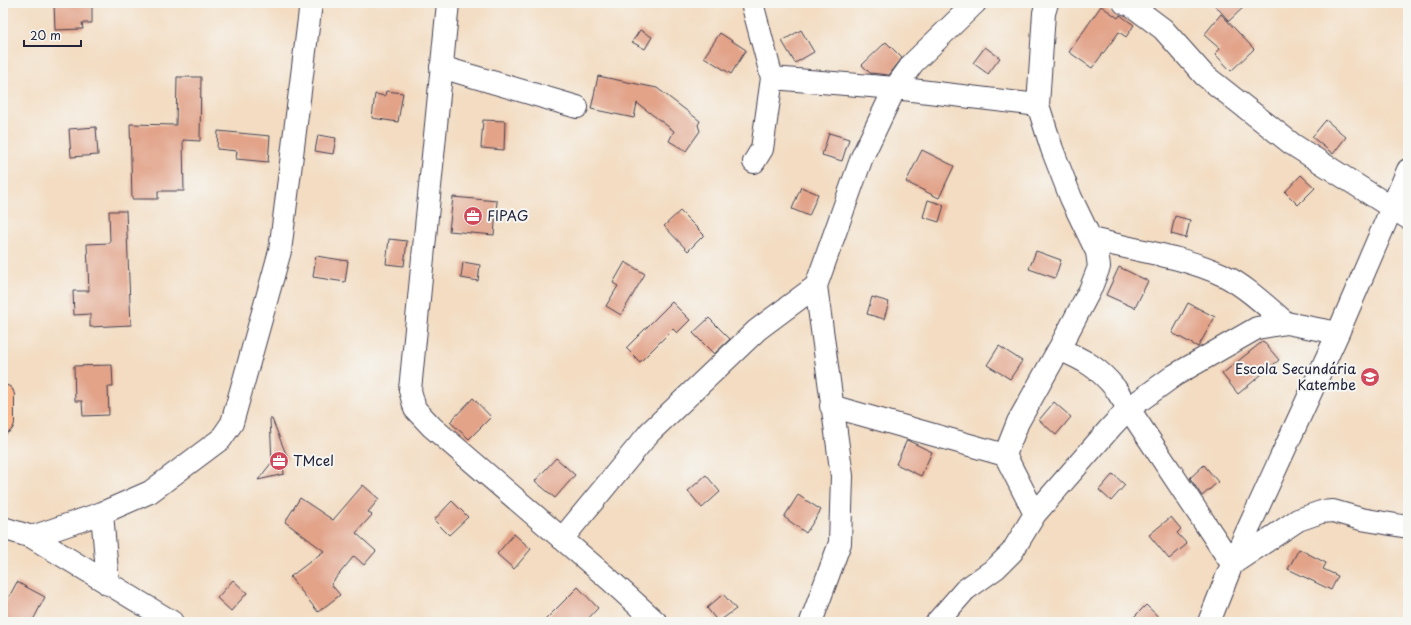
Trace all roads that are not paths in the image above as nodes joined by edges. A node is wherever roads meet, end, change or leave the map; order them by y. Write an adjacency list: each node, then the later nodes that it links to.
1 (311, 3): 25 (street)
2 (448, 3): 7 (street)
3 (752, 3): 8 (street)
4 (975, 3): 9 (street)
5 (1047, 3): 10 (street)
6 (1124, 3): 14 (street)
7 (441, 67): 11 (street); 30 (street)
8 (772, 78): 9 (street); 12 (street)
9 (895, 88): 10 (street); 16 (street)
10 (1038, 105): 15 (street)
11 (577, 107)
12 (754, 162)
13 (1408, 170): 14 (street)
14 (1399, 213): 18 (street)
15 (1091, 239): 17 (street); 19 (street)
16 (816, 286): 21 (street); 30 (street)
17 (1286, 323): 18 (street); 22 (street)
18 (1338, 333): 31 (street)
19 (1059, 349): 22 (street); 24 (street)
20 (3, 396): 23 (main road)
21 (832, 406): 24 (street); 35 (street)
22 (1128, 409): 26 (street); 31 (street)
23 (3, 422)
24 (1005, 455): 26 (street)
25 (102, 513): 29 (street); 32 (street)
26 (1035, 514): 36 (street)
27 (1408, 527): 31 (street)
28 (3, 528): 29 (street)
29 (32, 537): 32 (street)
30 (562, 539): 34 (street)
31 (1232, 564): 37 (street)
32 (108, 584): 33 (street)
33 (172, 622)
34 (656, 622)
35 (811, 622)
36 (937, 622)
37 (1209, 622)

